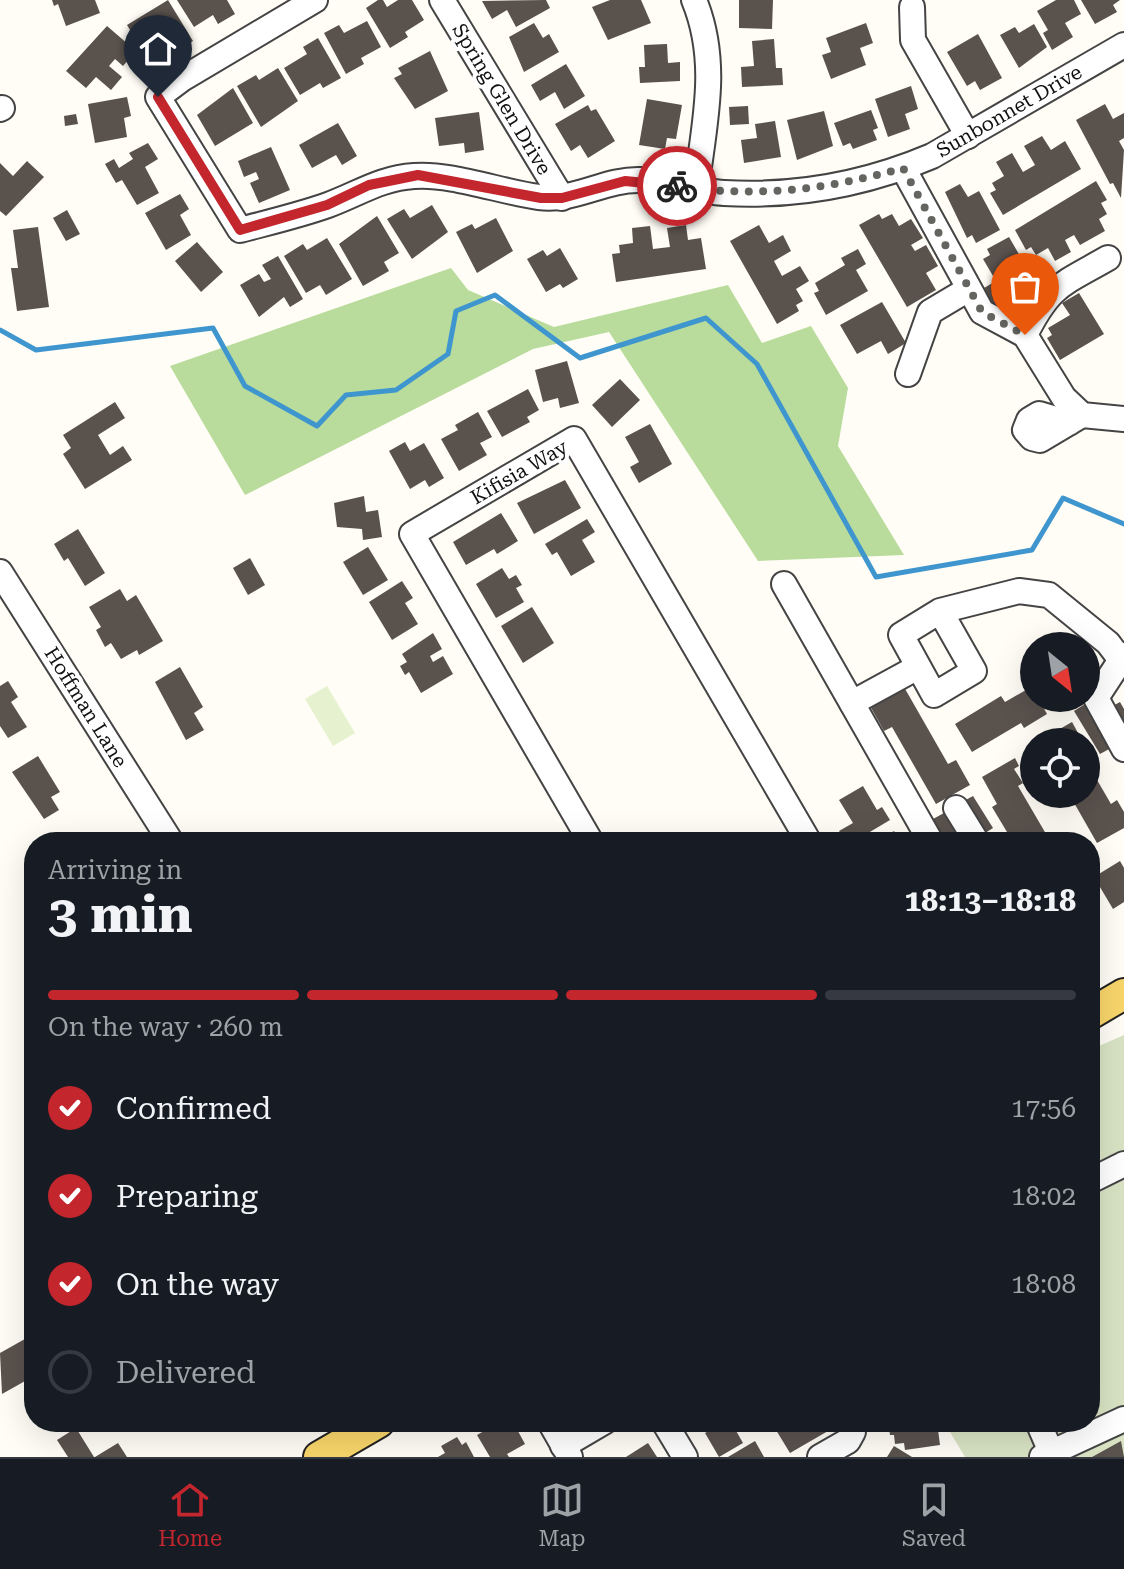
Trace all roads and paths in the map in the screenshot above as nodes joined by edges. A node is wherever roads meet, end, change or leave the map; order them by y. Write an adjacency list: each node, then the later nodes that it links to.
1 (315, 0): 9 (street, Sunbonnet Drive)
2 (442, 0): 9 (street, Spring Glen Drive)
3 (694, 0): 8 (street)
4 (912, 7): 6 (street)
5 (1121, 53): 6 (street, Sunbonnet Drive)
6 (968, 136): 7 (street, Sunbonnet Drive)
7 (903, 168): 8 (street, Sunbonnet Drive); 11 (street)
8 (696, 189): 9 (street, Sunbonnet Drive)
9 (562, 198)
10 (1108, 258): 12 (street)
11 (967, 290): 12 (street); 13 (street)
12 (1025, 335): 14 (street)
13 (908, 374)
14 (1124, 419)
15 (0, 572): 23 (street, Hoffman Lane)
16 (784, 584): 20 (street)
17 (940, 611): 18 (street); 19 (street); 19 (street)
18 (1123, 659): 21 (street)
19 (918, 667): 20 (street)
20 (852, 703): 26 (street)
21 (1124, 749)
22 (956, 808): 27 (street)
23 (165, 832)
24 (585, 832): 25 (street, Kifisia Way)
25 (803, 832)
26 (925, 832)
27 (971, 832)
28 (1124, 994): 29 (main road)
29 (1100, 1008)
30 (1124, 1164): 31 (street)
31 (1100, 1176)
32 (1124, 1419): 33 (street)
33 (1100, 1430)
34 (362, 1432): 43 (main road)
35 (556, 1432): 41 (street)
36 (593, 1432): 41 (street)
37 (670, 1432): 44 (street)
38 (853, 1432): 45 (street)
39 (1040, 1432): 42 (street)
40 (1095, 1432): 42 (street)
41 (568, 1454)
42 (1046, 1454)
43 (319, 1457)
44 (685, 1457)
45 (820, 1457)

